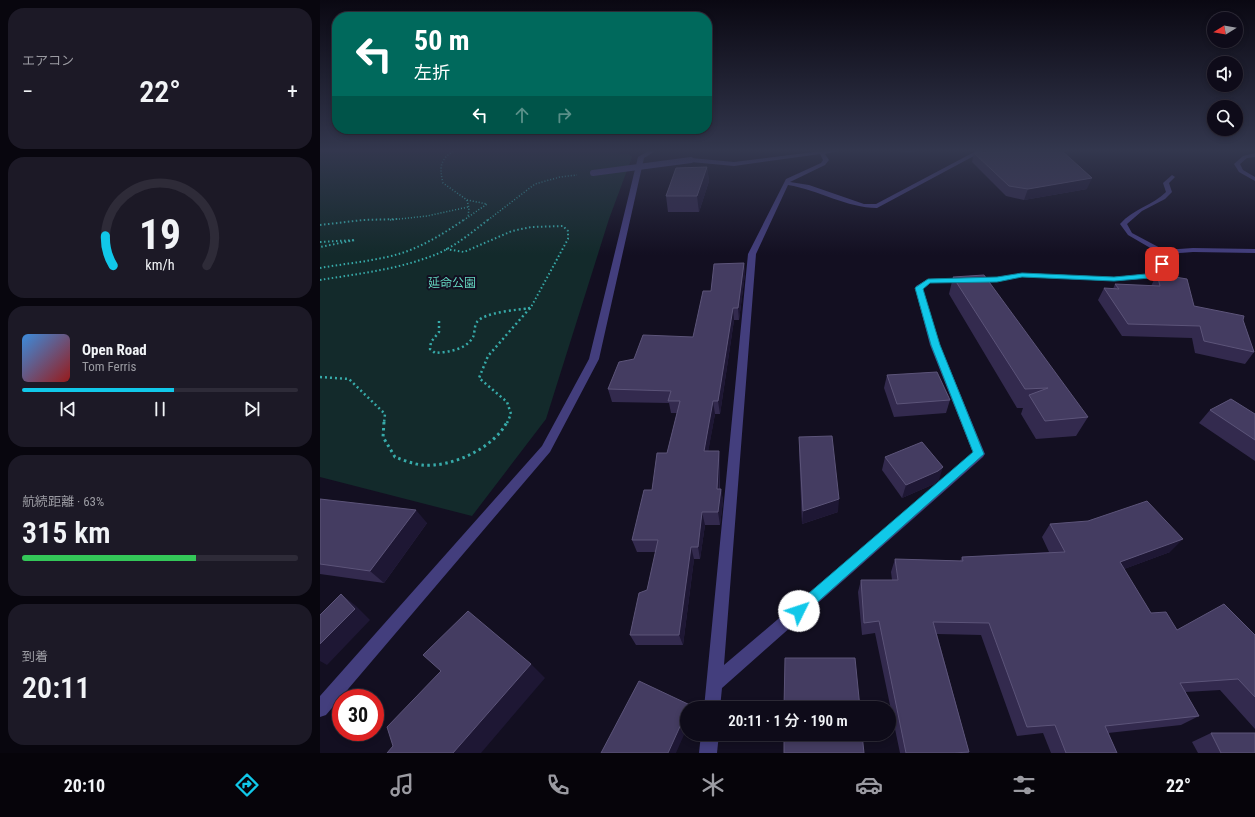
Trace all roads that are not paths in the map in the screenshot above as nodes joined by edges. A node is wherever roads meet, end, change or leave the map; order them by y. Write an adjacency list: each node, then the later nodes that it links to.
1 (634, 185): 10 (street)
2 (785, 185): 8 (street)
3 (803, 185): 4 (street)
4 (916, 185)
5 (1167, 185): 7 (street)
6 (1255, 251): 7 (street)
7 (1163, 252): 8 (street)
8 (714, 684): 9 (street)
9 (713, 701)
10 (320, 709)
11 (709, 741): 12 (street)
12 (708, 753)

